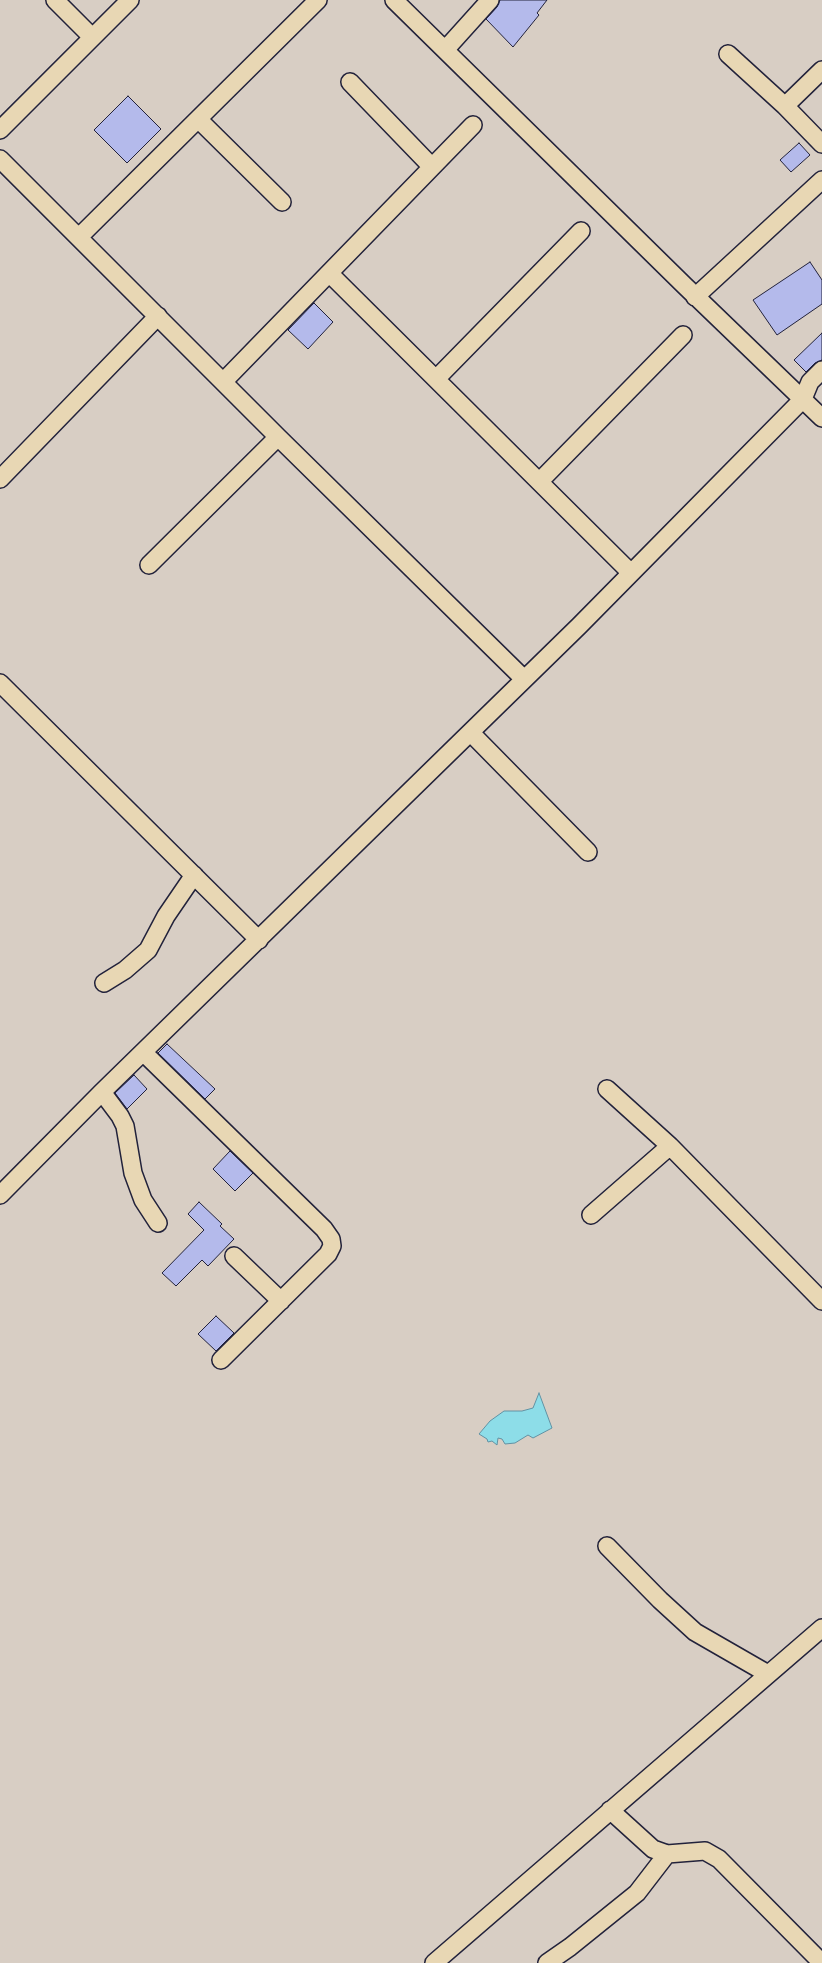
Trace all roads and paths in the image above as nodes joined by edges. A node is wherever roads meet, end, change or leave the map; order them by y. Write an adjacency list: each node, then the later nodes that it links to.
1 (55, 0): 6 (street)
2 (130, 0): 6 (street)
3 (318, 0): 12 (street)
4 (394, 0): 7 (street)
5 (490, 0): 7 (street)
6 (92, 37): 14 (street)
7 (445, 50): 23 (street)
8 (728, 54): 11 (street)
9 (822, 70): 11 (street)
10 (350, 82): 17 (street)
11 (786, 106): 15 (street)
12 (198, 119): 19 (street); 21 (street)
13 (473, 125): 17 (street)
14 (0, 130)
15 (822, 144)
16 (0, 159): 21 (street)
17 (432, 167): 22 (street)
18 (822, 180): 23 (street)
19 (282, 202)
20 (581, 232): 27 (street)
21 (79, 237): 24 (street)
22 (329, 273): 27 (street); 28 (street)
23 (696, 297): 29 (street)
24 (158, 316): 28 (street); 32 (street)
25 (683, 335): 33 (street)
26 (822, 370): 29 (street)
27 (436, 379): 33 (street)
28 (223, 382): 31 (street)
29 (803, 399): 30 (street); 35 (street)
30 (822, 418)
31 (278, 438): 34 (street); 36 (street)
32 (0, 479)
33 (540, 481): 35 (street)
34 (149, 565)
35 (632, 573): 36 (street)
36 (524, 679): 38 (street)
37 (0, 683): 40 (street)
38 (471, 733): 39 (street); 41 (street)
39 (588, 852)
40 (194, 875): 41 (street); 42 (street)
41 (258, 940): 43 (street)
42 (104, 982)
43 (144, 1053): 45 (street); 51 (street)
44 (607, 1089): 46 (street)
45 (102, 1092): 47 (street); 49 (street)
46 (670, 1146): 48 (street); 52 (street)
47 (0, 1195)
48 (591, 1215)
49 (158, 1223)
50 (234, 1256): 51 (street)
51 (281, 1301): 53 (street)
52 (822, 1301)
53 (221, 1360)
54 (607, 1546): 56 (street)
55 (822, 1628): 56 (street)
56 (768, 1674): 57 (street)
57 (610, 1810): 58 (street); 60 (street)
58 (667, 1854): 59 (street); 61 (street)
59 (822, 1962)
60 (434, 1963)
61 (547, 1963)

